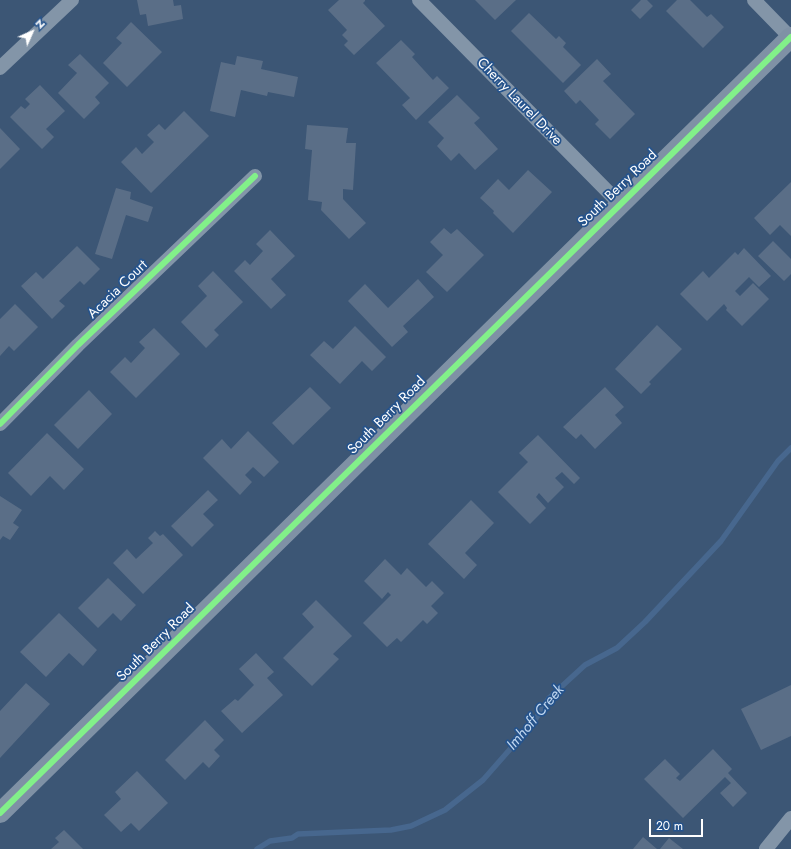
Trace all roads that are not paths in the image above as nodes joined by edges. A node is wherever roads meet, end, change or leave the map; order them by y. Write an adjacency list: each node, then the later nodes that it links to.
1 (72, 0): 5 (street)
2 (419, 0): 7 (street, Cherry Laurel Drive)
3 (754, 0): 4 (street)
4 (791, 37): 7 (street, South Berry Road)
5 (0, 68)
6 (255, 176): 8 (street, Acacia Court)
7 (620, 204): 9 (street, South Berry Road)
8 (0, 424)
9 (0, 813)
10 (791, 818): 11 (street)
11 (766, 849)

